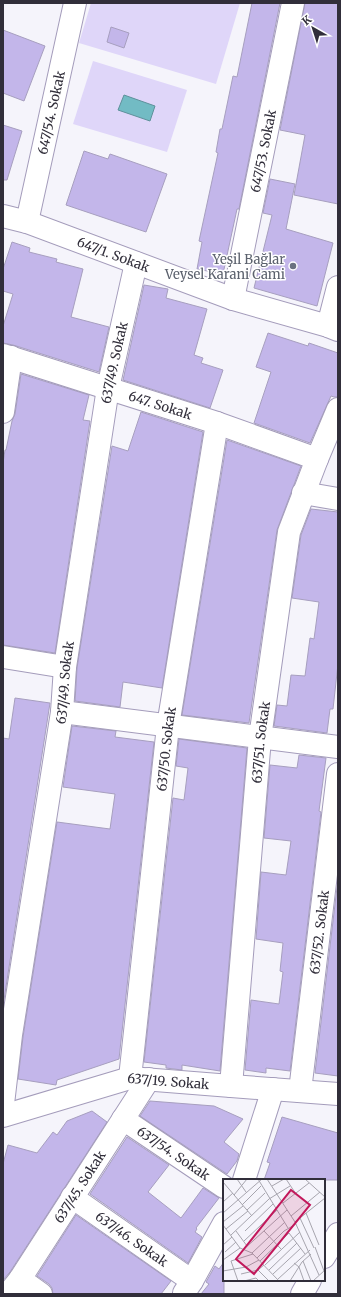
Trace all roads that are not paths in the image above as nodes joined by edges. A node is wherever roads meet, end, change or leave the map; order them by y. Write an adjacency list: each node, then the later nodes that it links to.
1 (75, 3): 4 (street, 647/54. Sokak)
2 (293, 3): 7 (street, 647/53. Sokak)
3 (3, 216): 4 (street, 647/1. Sokak)
4 (27, 222): 5 (street, 647/1. Sokak)
5 (136, 263): 7 (street, 647/1. Sokak); 10 (street, 637/49. Sokak)
6 (338, 287): 8 (street)
7 (233, 298): 8 (street, 647/1. Sokak)
8 (333, 328)
9 (7, 356): 10 (street, 647. Sokak); 12 (street)
10 (108, 388): 13 (street, 647. Sokak); 18 (street, 637/49. Sokak)
11 (338, 409): 14 (street, 637/51. Sokak)
12 (3, 412)
13 (217, 423): 14 (street, 647. Sokak); 20 (street, 637/50. Sokak)
14 (317, 459): 15 (street, 637/51. Sokak)
15 (303, 493): 16 (street); 21 (street, 637/51. Sokak)
16 (338, 499)
17 (3, 657): 18 (street)
18 (65, 668): 19 (street, 637/49. Sokak)
19 (62, 712): 20 (street); 24 (street, 637/49. Sokak)
20 (168, 726): 21 (street); 25 (street, 637/50. Sokak)
21 (260, 738): 22 (street); 26 (street, 637/51. Sokak)
22 (338, 748)
23 (338, 774): 28 (street, 637/52. Sokak)
24 (7, 1034): 30 (street, 637/49. Sokak)
25 (140, 1078): 26 (street, 637/19. Sokak); 31 (street, 637/19. Sokak); 32 (street, 637/45. Sokak)
26 (231, 1086): 27 (street, 637/19. Sokak)
27 (273, 1089): 28 (street, 637/19. Sokak); 33 (street)
28 (300, 1091): 29 (street, 637/19. Sokak)
29 (338, 1094)
30 (3, 1104)
31 (3, 1116)
32 (123, 1119): 34 (street, 637/54. Sokak); 35 (street, 637/45. Sokak)
33 (244, 1179)
34 (223, 1186)
35 (72, 1197): 40 (street, 637/45. Sokak); 41 (street, 637/46. Sokak)
36 (223, 1225): 41 (street)
37 (338, 1234): 38 (street)
38 (325, 1255)
39 (309, 1281): 43 (street)
40 (14, 1286): 42 (street)
41 (188, 1288)
42 (41, 1294)
43 (302, 1294)

